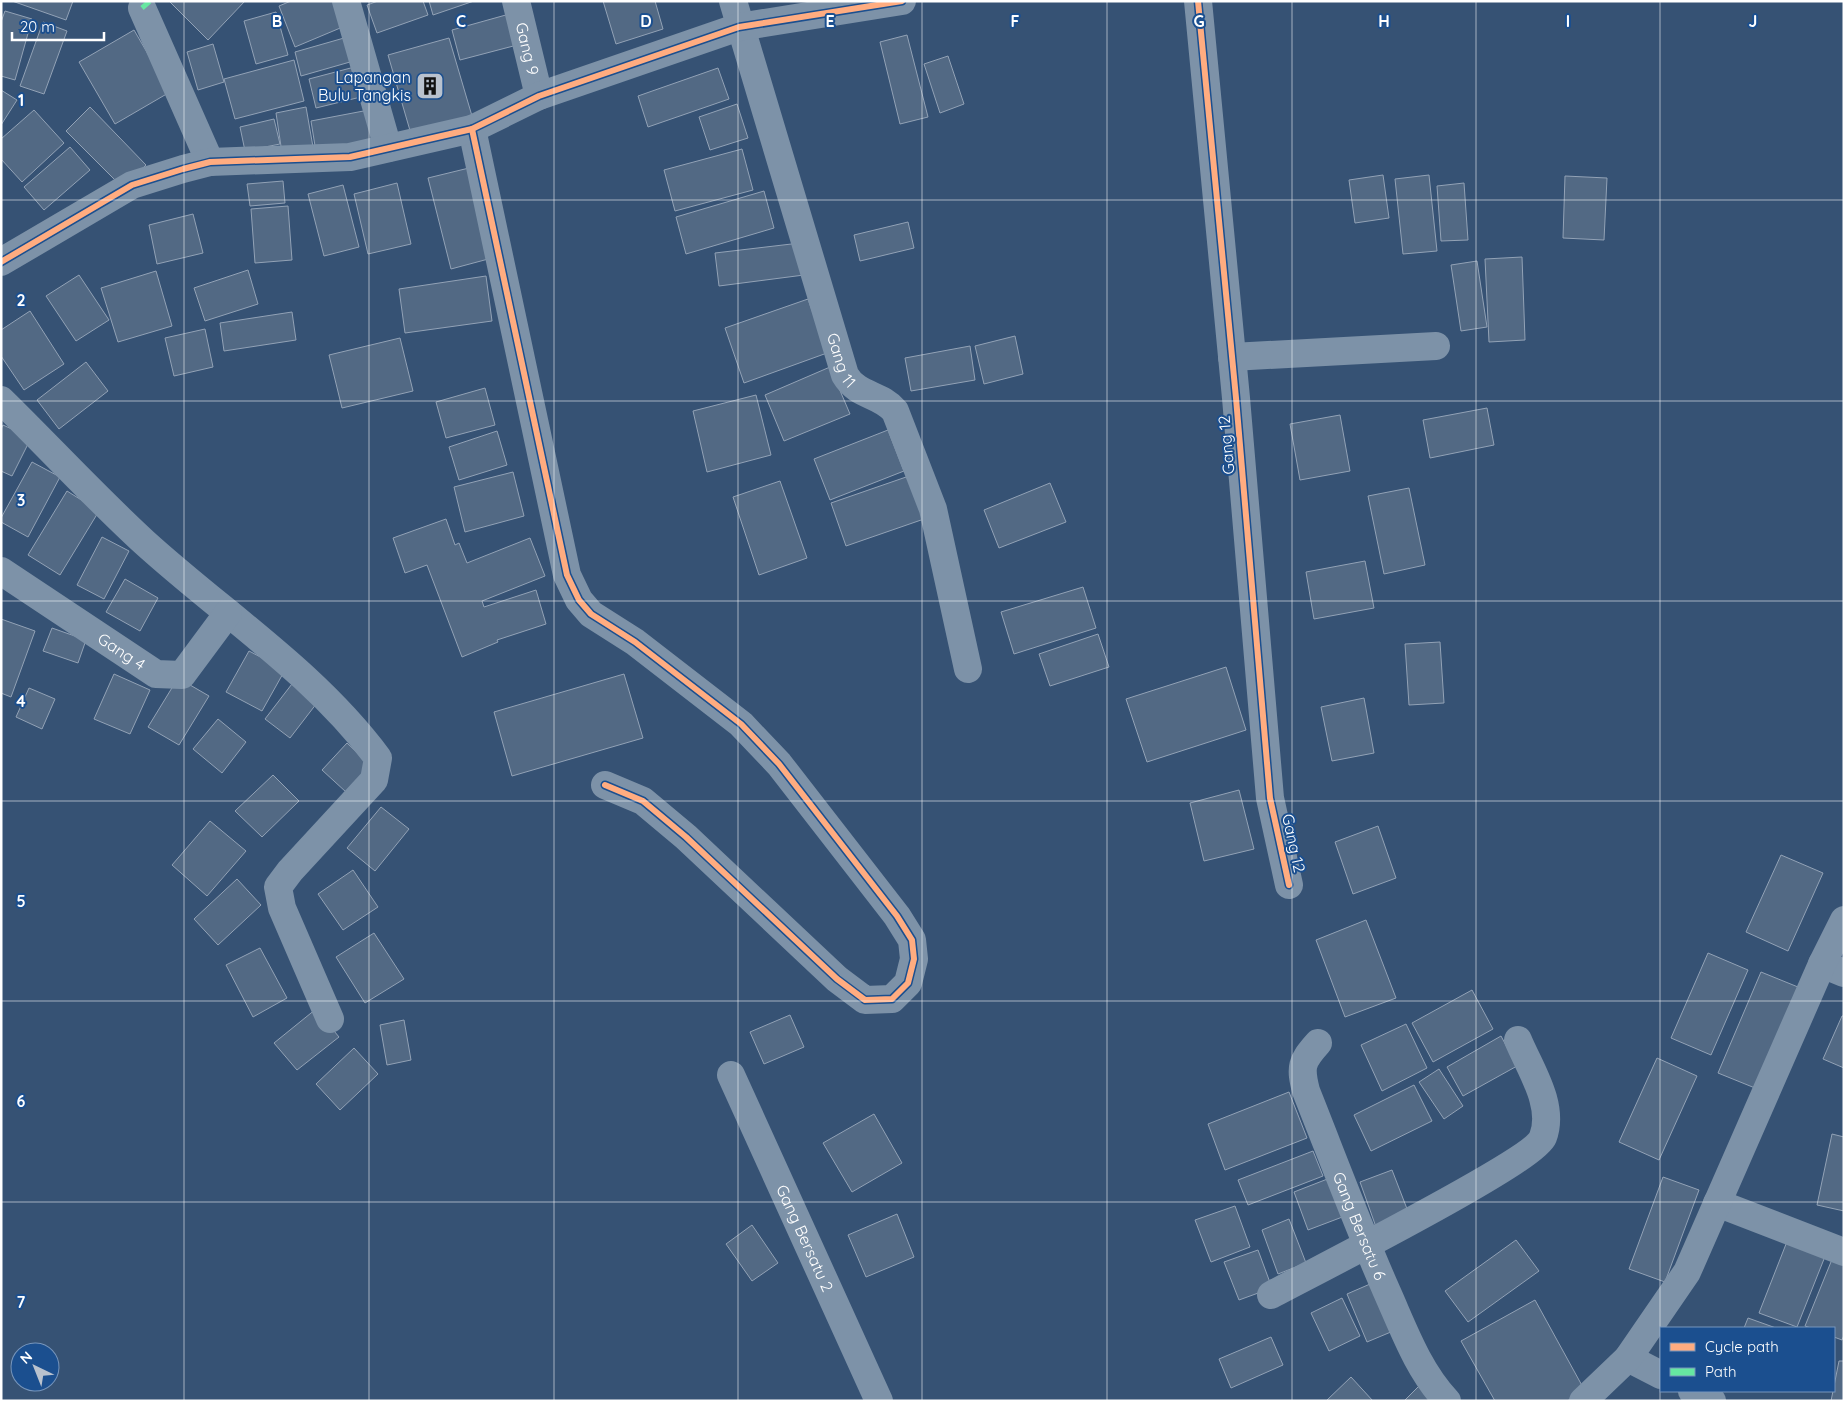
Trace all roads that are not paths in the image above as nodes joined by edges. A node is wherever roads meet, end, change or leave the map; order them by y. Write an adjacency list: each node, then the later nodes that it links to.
1 (346, 1): 9 (street)
2 (516, 1): 7 (street, Gang 9)
3 (902, 1): 6 (street)
4 (1198, 1): 13 (street, Gang 12)
5 (141, 3): 10 (street)
6 (736, 14): 7 (street); 17 (street, Gang 11)
7 (539, 96): 8 (street)
8 (472, 129): 9 (street); 18 (street)
9 (388, 148): 10 (street)
10 (210, 162): 11 (street)
11 (2, 259)
12 (1436, 346): 13 (street)
13 (1232, 357): 19 (street, Gang 12)
14 (1, 400): 16 (street)
15 (1, 571): 16 (street, Gang 4)
16 (228, 613): 22 (street)
17 (968, 669)
18 (605, 785)
19 (1289, 885)
20 (1844, 920): 21 (street)
21 (1833, 968): 26 (street)
22 (330, 1019)
23 (1518, 1040): 27 (street)
24 (1318, 1043): 27 (street, Gang Bersatu 6)
25 (731, 1075): 33 (street, Gang Bersatu 2)
26 (1717, 1203): 28 (street); 30 (street)
27 (1366, 1244): 29 (street); 34 (street, Gang Bersatu 6)
28 (1844, 1252)
29 (1271, 1294)
30 (1628, 1358): 31 (street); 35 (street)
31 (1660, 1374)
32 (1694, 1392): 36 (street)
33 (879, 1401)
34 (1447, 1401)
35 (1583, 1401)
36 (1712, 1401)

